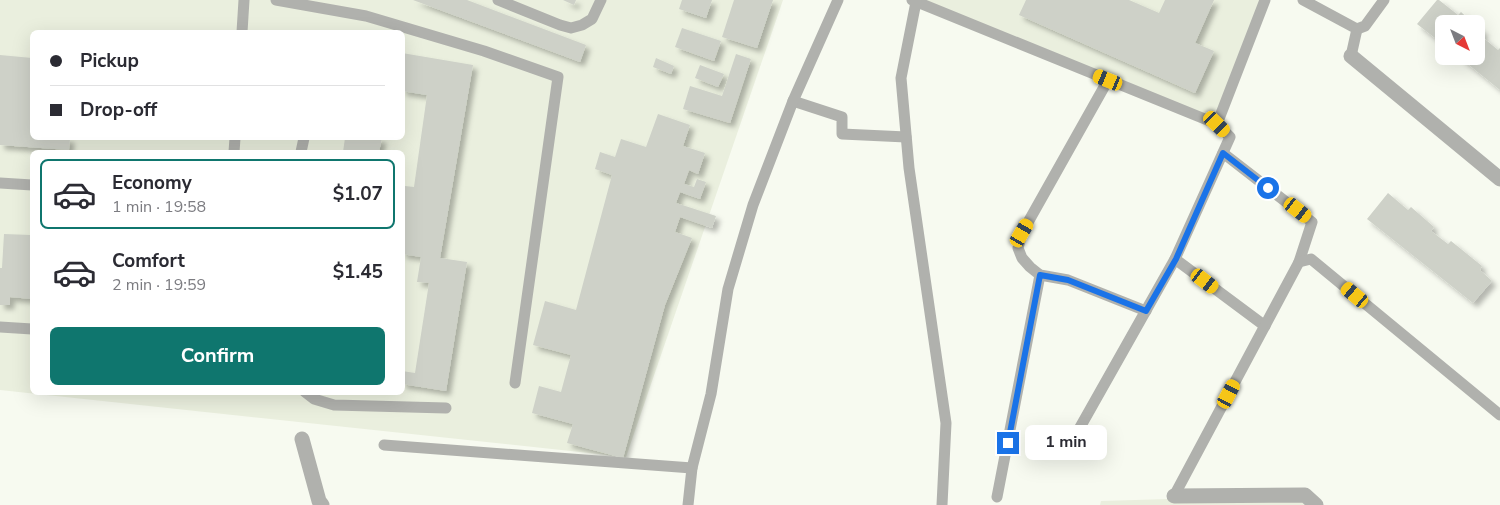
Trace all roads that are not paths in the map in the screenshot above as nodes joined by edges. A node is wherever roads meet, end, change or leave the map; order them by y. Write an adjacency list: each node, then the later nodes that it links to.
1 (244, 0): 11 (lane)
2 (276, 0): 28 (lane)
3 (498, 0): 4 (lane)
4 (601, 0)
5 (838, 0): 14 (lane)
6 (1266, 0): 15 (lane)
7 (1303, 0): 10 (lane)
8 (1384, 0): 10 (lane)
9 (914, 1): 13 (lane); 16 (lane)
10 (1357, 29): 12 (lane)
11 (242, 30)
12 (1351, 56): 18 (street)
13 (1108, 80): 15 (lane); 23 (lane)
14 (793, 101): 16 (lane); 35 (lane)
15 (1217, 124): 17 (lane)
16 (906, 137): 40 (lane)
17 (1223, 153): 21 (lane); 22 (lane)
18 (1500, 179)
19 (0, 183): 20 (lane)
20 (30, 185)
21 (1176, 259): 24 (lane); 25 (lane)
22 (1299, 262): 25 (lane); 31 (lane)
23 (1040, 275): 24 (lane); 36 (lane)
24 (1146, 311): 32 (lane)
25 (1265, 326): 37 (lane)
26 (0, 328): 27 (lane)
27 (30, 330)
28 (515, 383)
29 (309, 395): 30 (lane)
30 (446, 408)
31 (1500, 415)
32 (1074, 438)
33 (302, 439): 38 (street)
34 (384, 445): 35 (lane)
35 (692, 468): 39 (lane)
36 (997, 496)
37 (1174, 496): 41 (street)
38 (322, 505)
39 (688, 505)
40 (942, 505)
41 (1316, 505)

